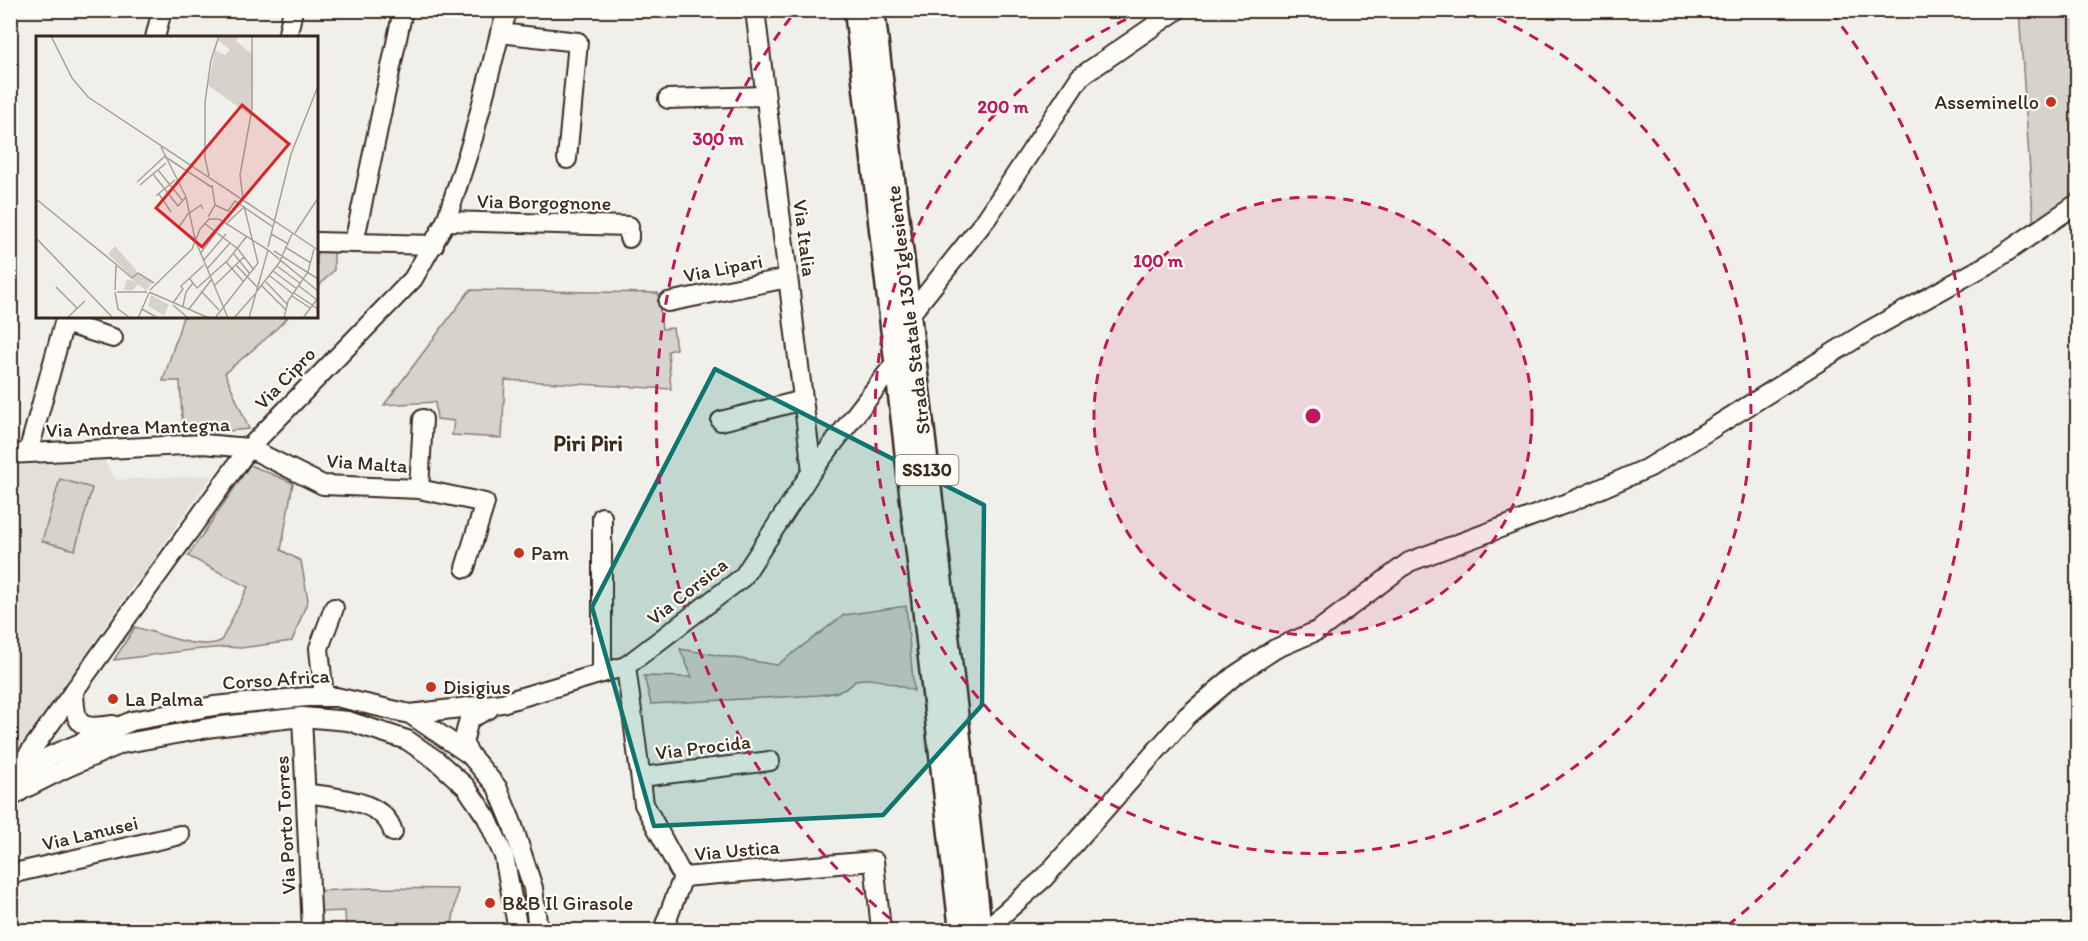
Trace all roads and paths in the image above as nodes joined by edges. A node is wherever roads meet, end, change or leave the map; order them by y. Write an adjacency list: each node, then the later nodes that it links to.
1 (162, 10): 10 (street)
2 (293, 10): 11 (street)
3 (403, 10): 19 (street)
4 (508, 10): 9 (street, Via Cipro)
5 (755, 10): 12 (street, Via Italia)
6 (856, 10): 25 (main road, Strada Statale 130 Iglesiente / SS130)
7 (873, 10): 23 (main road, Strada Statale 130 Iglesiente / SS130)
8 (1177, 10): 23 (street)
9 (500, 33): 14 (street); 16 (street, Via Cipro)
10 (156, 36)
11 (287, 36)
12 (764, 96): 13 (street); 21 (street, Via Italia)
13 (668, 99)
14 (567, 159)
15 (2078, 203): 64 (street)
16 (446, 221): 17 (street, Via Borgognone); 20 (street, Via Cipro)
17 (629, 238)
18 (318, 242): 19 (street)
19 (354, 243): 20 (street)
20 (434, 245): 29 (street, Via Cipro)
21 (788, 279): 22 (street, Via Lipari); 26 (street, Via Italia)
22 (668, 302)
23 (909, 316): 63 (main road, Strada Statale 130 Iglesiente / SS130)
24 (112, 338): 30 (street, Via Andrea Mantegna)
25 (896, 362): 31 (street, Via Corsica); 62 (main road, Strada Statale 130 Iglesiente / SS130)
26 (803, 400): 28 (street); 31 (street, Via Italia)
27 (423, 419): 32 (street, Via Malta)
28 (721, 421)
29 (249, 448): 30 (street, Via Andrea Mantegna); 32 (street, Via Malta); 38 (street, Via Cipro)
30 (19, 454)
31 (812, 471): 36 (street, Via Corsica)
32 (419, 489): 34 (street, Via Malta)
33 (602, 517): 37 (street)
34 (465, 568)
35 (334, 608): 39 (street)
36 (626, 666): 37 (street, Via Corsica); 50 (street, Via Ustica)
37 (602, 673): 40 (street, Via Corsica)
38 (74, 691): 44 (street); 47 (street, Via Cipro); 51 (street, Via Cipro)
39 (324, 697): 41 (street, Corso Africa); 44 (street, Corso Africa)
40 (502, 703): 41 (street, Via Corsica); 43 (street)
41 (410, 714): 45 (street, Corso Africa)
42 (303, 717): 46 (street, Corso Africa); 51 (street, Corso Africa); 52 (street, Via Porto Torres)
43 (469, 719): 45 (street); 48 (street)
44 (132, 722): 47 (street, Corso Africa)
45 (442, 736): 46 (street, Corso Africa); 48 (street, Corso Africa)
46 (410, 742): 58 (street, Corso Africa)
47 (52, 754): 51 (street, Corso Africa)
48 (470, 755): 59 (street, Corso Africa)
49 (770, 761): 50 (street, Via Procida)
50 (640, 777): 56 (street, Via Ustica)
51 (14, 786)
52 (306, 793): 53 (street); 57 (street, Via Porto Torres)
53 (393, 832)
54 (180, 835): 55 (street, Via Lanusei)
55 (10, 874)
56 (683, 877): 60 (street); 61 (street, Via Ustica)
57 (312, 930)
58 (518, 930)
59 (538, 930)
60 (663, 930)
61 (880, 930)
62 (961, 930)
63 (980, 930)
64 (984, 930)

